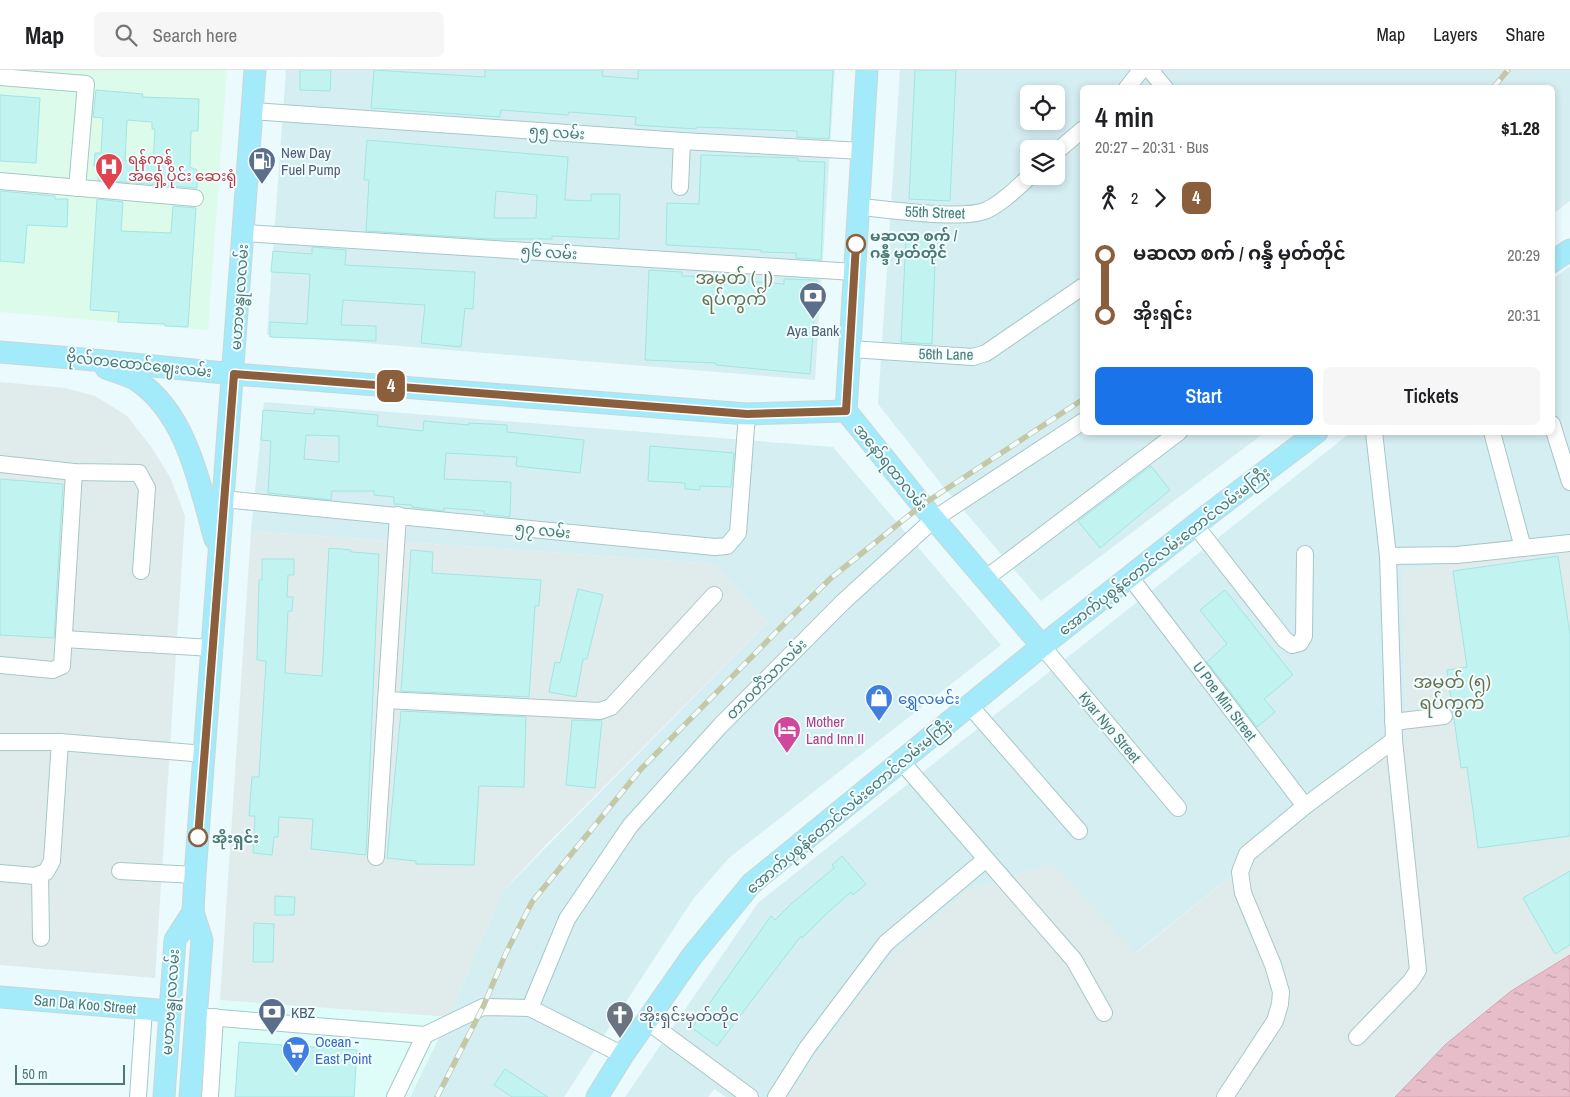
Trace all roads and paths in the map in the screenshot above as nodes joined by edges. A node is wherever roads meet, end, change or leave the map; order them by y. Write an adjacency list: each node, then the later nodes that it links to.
1 (255, 70): 8 (main road, မဟာဗန္ဓုလလမ်း)
2 (867, 70): 12 (main road, အနော်ရထာလမ်း)
3 (1141, 70): 6 (street)
4 (1150, 70): 7 (street)
5 (0, 77): 16 (street)
6 (1129, 85)
7 (1162, 85)
8 (252, 111): 10 (street, ၅၅ လမ်း); 19 (main road, မဟာဗန္ဓုလလမ်း)
9 (1080, 132): 11 (street)
10 (682, 141): 12 (street, ၅၅ လမ်း); 15 (street)
11 (1065, 144)
12 (862, 152): 18 (main road, အနော်ရထာလမ်း)
13 (0, 181): 16 (street)
14 (1020, 185): 18 (street, 55th Street)
15 (680, 187)
16 (77, 188): 17 (street)
17 (195, 198)
18 (859, 207): 22 (main road, အနော်ရထာလမ်း)
19 (244, 233): 22 (street, ၅၆ လမ်း); 27 (main road, မဟာဗန္ဓုလလမ်း)
20 (1570, 250): 21 (main road)
21 (1555, 260)
22 (854, 272): 24 (main road, အနော်ရထာလမ်း)
23 (1080, 288): 24 (street, 56th Lane)
24 (850, 349): 28 (main road, အနော်ရထာလမ်း)
25 (0, 352): 26 (main road, ဗိုလ်တထောင်ဈေးလမ်း)
26 (83, 359): 27 (main road, ဗိုလ်တထောင်ဈေးလမ်း); 45 (main road)
27 (234, 374): 29 (main road, ဗိုလ်တထောင်ဈေးလမ်း); 39 (main road, မဟာဗန္ဓုလလမ်း)
28 (846, 411): 29 (main road, ဗိုလ်တထောင်ဈေးလမ်း); 41 (main road, အနော်ရထာလမ်း)
29 (747, 414): 40 (street, ၅၇ လမ်း)
30 (1080, 423): 41 (street, တာဝတိံသာလမ်း)
31 (1555, 434): 38 (street)
32 (1175, 435): 50 (street)
33 (1313, 435): 42 (main road, အောက်ပုစွန်တောင်လမ်းတောင်လမ်းမကြီး)
34 (1374, 435): 47 (street)
35 (1493, 435): 44 (street)
36 (0, 464): 37 (street)
37 (74, 472): 48 (street); 52 (street)
38 (1570, 482)
39 (223, 499): 40 (street, ၅၇ လမ်း); 45 (main road, မဟာဗန္ဓုလလမ်း)
40 (398, 515): 56 (street)
41 (934, 519): 50 (main road, အနော်ရထာလမ်း); 77 (street, တာဝတိံသာလမ်း)
42 (1195, 525): 46 (street); 49 (main road, အောက်ပုစွန်တောင်လမ်းတောင်လမ်းမကြီး)
43 (1570, 544): 44 (street)
44 (1523, 548): 47 (street)
45 (219, 553): 54 (main road, မဟာဗန္ဓုလလမ်း)
46 (1304, 554)
47 (1388, 556): 59 (street)
48 (141, 571)
49 (1130, 577): 53 (main road, အောက်ပုစွန်တောင်လမ်းတောင်လမ်းမကြီး); 65 (street, U Poe Min Street)
50 (985, 579): 53 (main road, အနော်ရထာလမ်း)
51 (714, 595): 56 (street)
52 (64, 639): 54 (street); 55 (street)
53 (1042, 646): 57 (main road, အောက်ပုစွန်တောင်လမ်းတောင်လမ်းမကြီး); 66 (street, Kyar Nyo Street)
54 (212, 648): 63 (main road, မဟာဗန္ဓုလလမ်း)
55 (0, 666)
56 (386, 700): 68 (street)
57 (970, 706): 64 (main road, အောက်ပုစွန်တောင်လမ်းတောင်လမ်းမကြီး); 67 (street)
58 (1444, 716): 59 (street)
59 (1392, 722): 60 (street)
60 (1394, 740): 65 (street); 84 (street)
61 (0, 742): 62 (street)
62 (60, 742): 63 (street); 72 (street)
63 (204, 754): 73 (main road, မဟာဗန္ဓုလလမ်း)
64 (902, 761): 69 (street); 82 (main road, အောက်ပုစွန်တောင်လမ်းတောင်လမ်းမကြီး)
65 (1305, 806): 94 (street)
66 (1178, 808)
67 (1079, 831)
68 (376, 857)
69 (986, 859): 80 (street); 93 (street)
70 (120, 870): 73 (street)
71 (0, 873): 72 (street)
72 (40, 874): 75 (street)
73 (195, 876): 74 (main road, မဟာဗန္ဓုလလမ်း)
74 (193, 912): 79 (main road, မဟာဗန္ဓုလလမ်း); 81 (main road, မဟာဗန္ဓုလလမ်း)
75 (41, 938)
76 (0, 997): 78 (main road, San Da Koo Street)
77 (530, 1008): 83 (street); 85 (street)
78 (144, 1009): 79 (main road, San Da Koo Street); 86 (street)
79 (170, 1011): 87 (main road, မဟာဗန္ဓုလလမ်း)
80 (1104, 1013)
81 (205, 1016): 83 (street); 88 (main road, မဟာဗန္ဓုလလမ်း); 89 (street)
82 (647, 1021): 85 (main road, အောက်ပုစွန်တောင်လမ်းတောင်လမ်းမကြီး); 92 (street)
83 (425, 1035): 90 (street)
84 (1357, 1037)
85 (623, 1055): 91 (main road, အောက်ပုစွန်တောင်လမ်းတောင်လမ်းမကြီး)
86 (138, 1097)
87 (164, 1097)
88 (190, 1097)
89 (210, 1097)
90 (395, 1097)
91 (597, 1097)
92 (750, 1097)
93 (776, 1097)
94 (1225, 1097)

